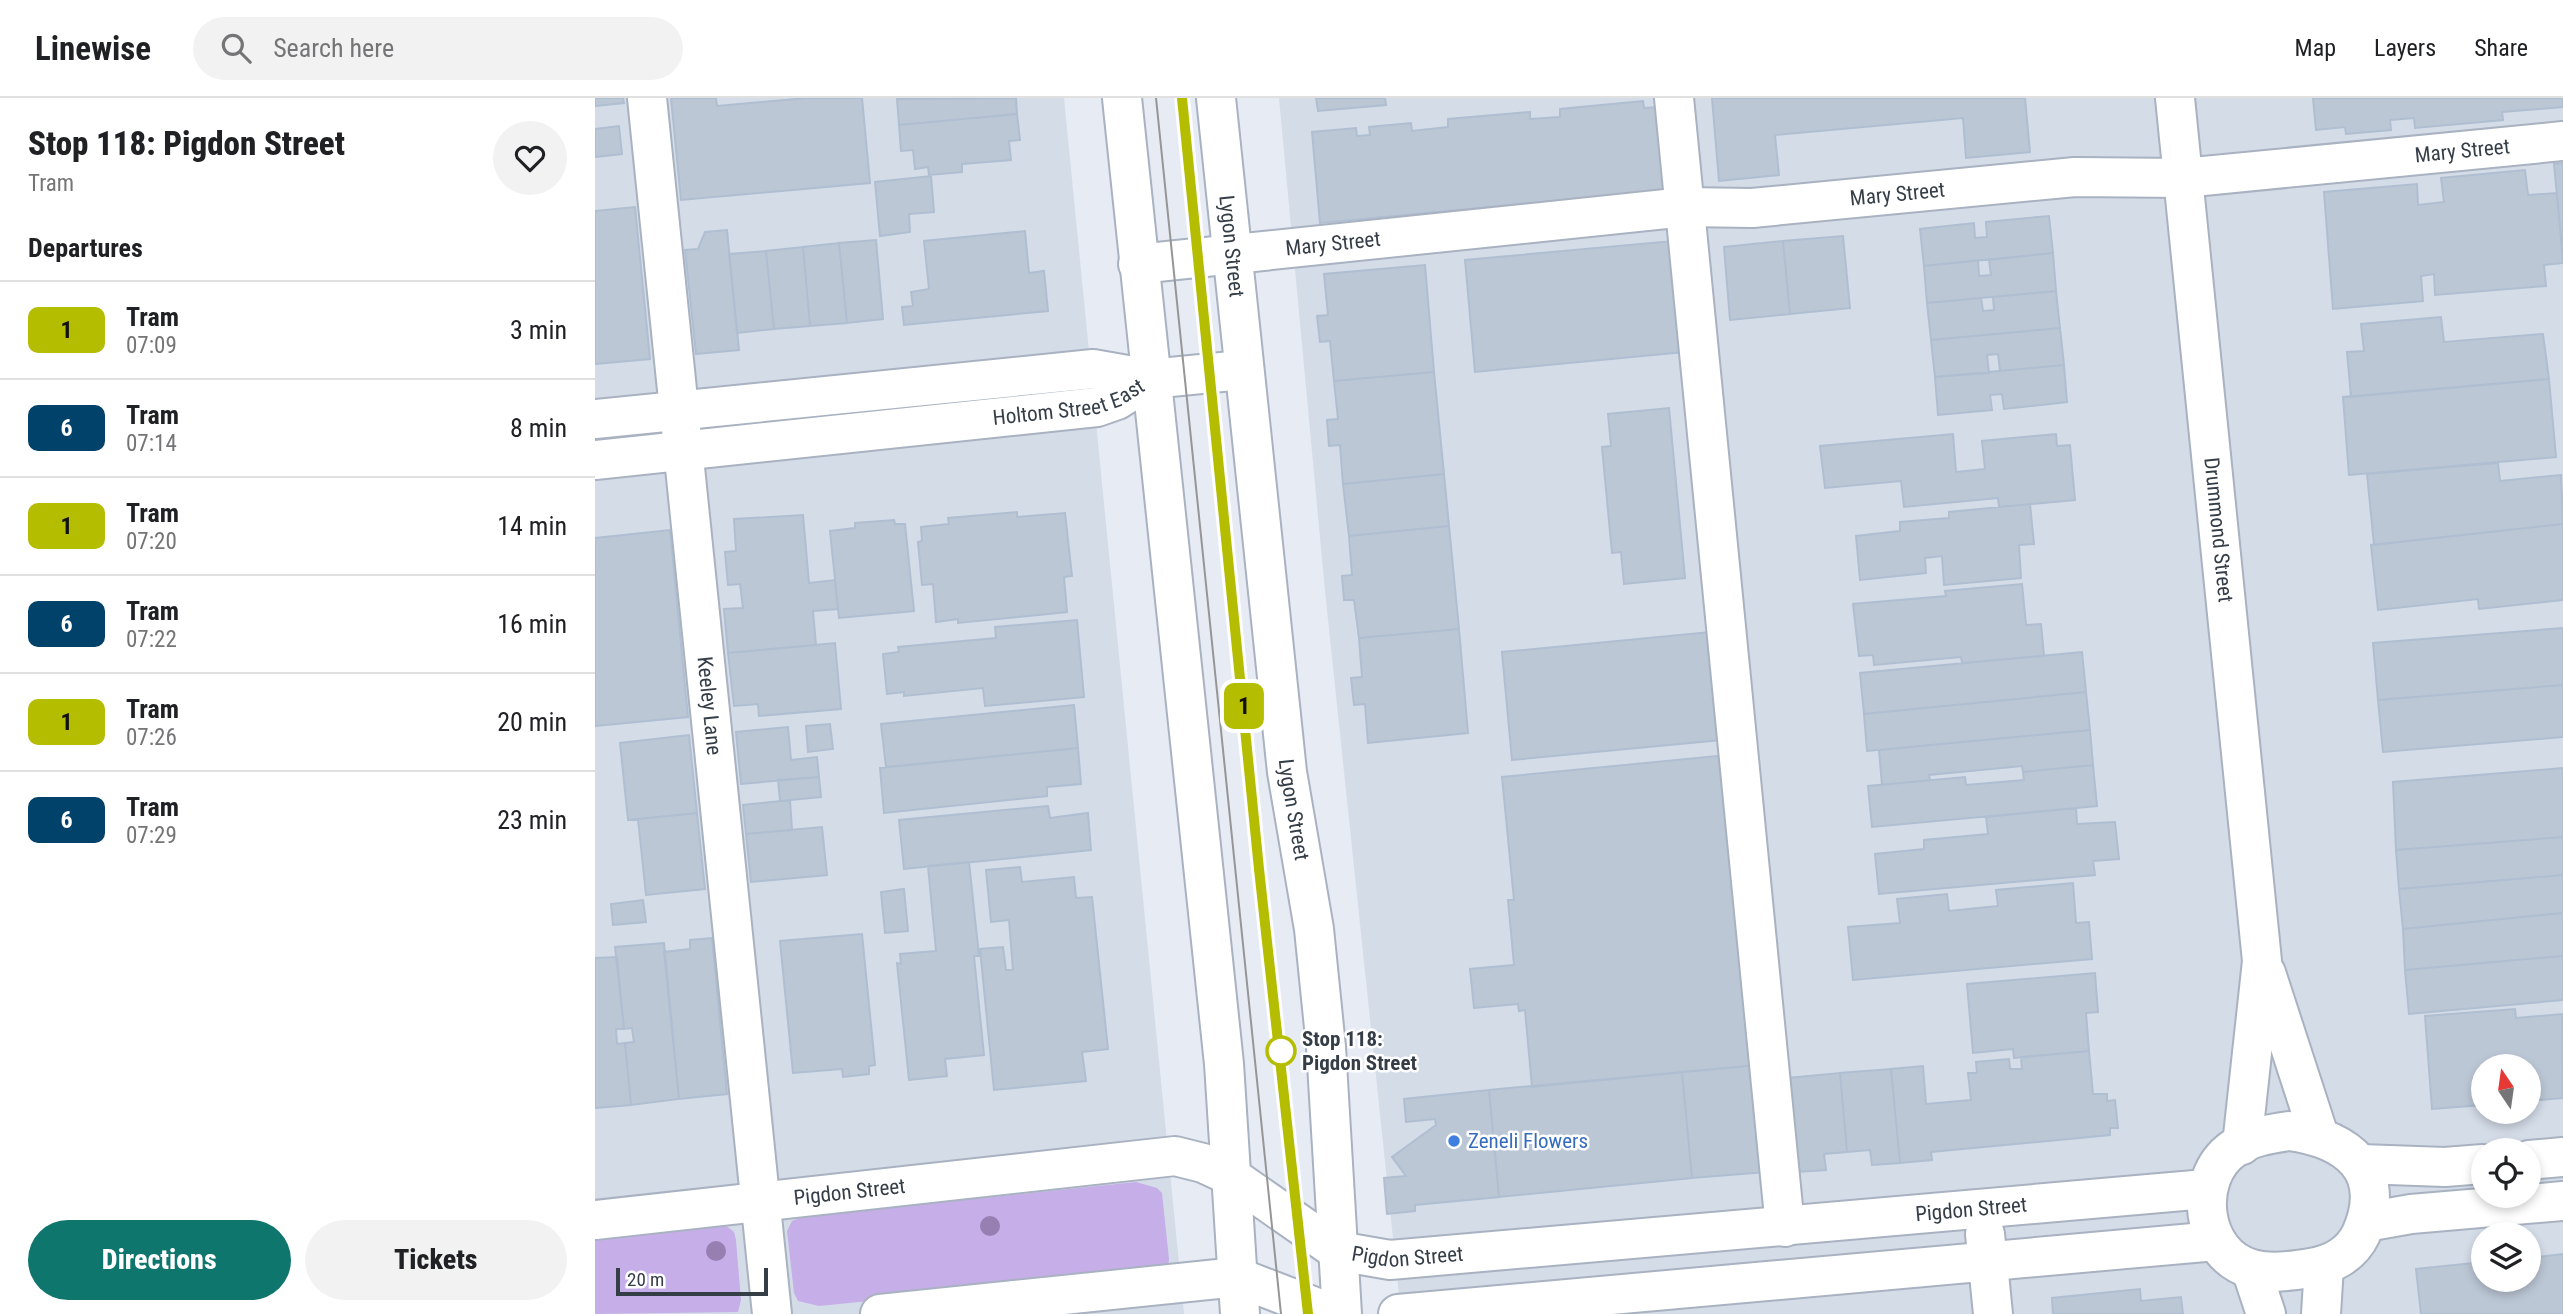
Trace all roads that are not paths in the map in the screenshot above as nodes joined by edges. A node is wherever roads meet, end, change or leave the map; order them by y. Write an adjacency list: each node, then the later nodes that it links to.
1 (647, 98): 13 (street, Keeley Lane)
2 (1122, 98): 10 (street)
3 (1216, 98): 9 (street, Lygon Street)
4 (1674, 98): 8 (street)
5 (2175, 98): 7 (street, Drummond Street)
6 (2563, 141): 7 (street, Mary Street)
7 (2183, 178): 8 (street, Mary Street); 17 (street, Drummond Street)
8 (1685, 207): 9 (street, Mary Street); 31 (street)
9 (1231, 255): 10 (street, Mary Street); 11 (street, Lygon Street)
10 (1138, 264): 12 (street)
11 (1242, 370): 12 (street); 33 (street, Lygon Street)
12 (1150, 379): 13 (street, Holtom Street East); 15 (street, Holtom Street East); 24 (street)
13 (678, 411): 14 (street, Holtom Street East); 15 (street, Keeley Lane)
14 (595, 419)
15 (682, 451): 16 (street, Holtom Street East); 27 (street, Keeley Lane)
16 (595, 460)
17 (2262, 961): 18 (street, Drummond Street); 19 (street, Drummond Street)
18 (2319, 1136): 19 (street); 22 (street)
19 (2242, 1145): 25 (street)
20 (2563, 1157): 21 (street)
21 (2541, 1159)
22 (2361, 1164): 23 (street); 30 (street)
23 (2471, 1165)
24 (1229, 1175): 27 (street, Pigdon Street); 33 (street, Pigdon Street); 38 (street)
25 (2206, 1189): 28 (street, Pigdon Street); 32 (street)
26 (2563, 1200): 30 (street)
27 (759, 1204): 29 (street, Pigdon Street); 40 (street, Keeley Lane)
28 (1983, 1207): 31 (street, Pigdon Street); 34 (street)
29 (595, 1220)
30 (2366, 1222): 35 (street)
31 (1767, 1229): 33 (street, Pigdon Street); 37 (street)
32 (2216, 1241): 34 (street); 36 (street)
33 (1338, 1251): 43 (street, Lygon Street)
34 (1988, 1261): 37 (street); 45 (street)
35 (2324, 1266): 36 (street); 47 (street)
36 (2251, 1269): 46 (street)
37 (1753, 1282): 39 (street)
38 (1239, 1296): 41 (street); 42 (street)
39 (1593, 1305): 44 (street)
40 (772, 1314)
41 (880, 1314)
42 (1333, 1314)
43 (1342, 1314)
44 (1398, 1314)
45 (1993, 1314)
46 (2266, 1314)
47 (2322, 1314)

